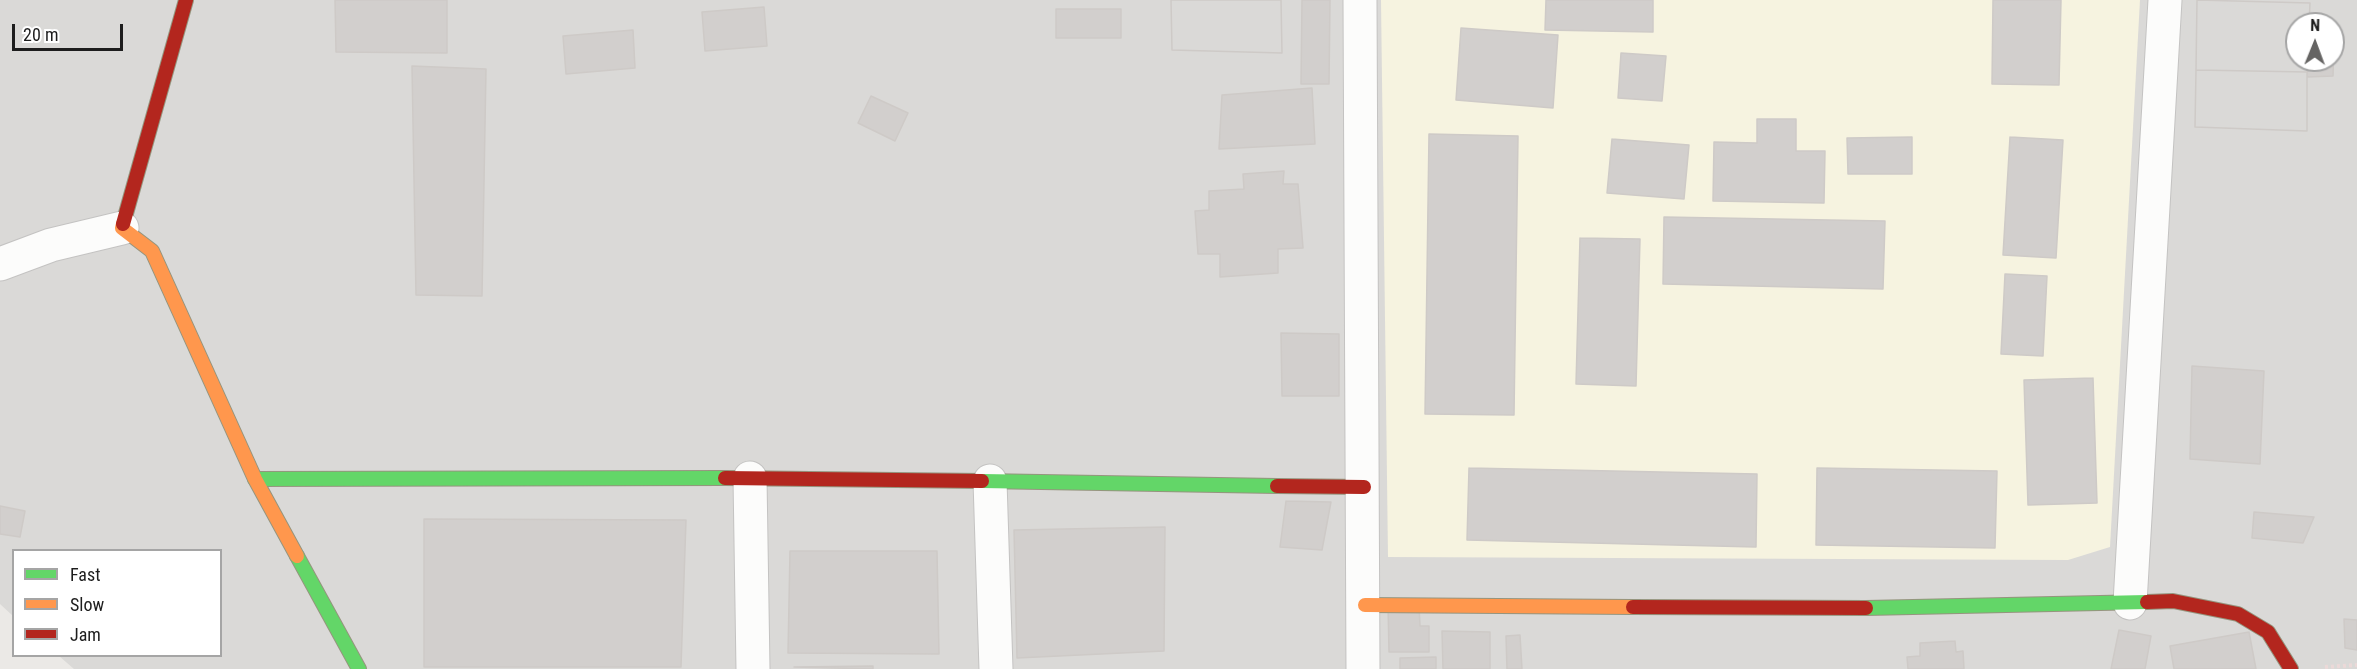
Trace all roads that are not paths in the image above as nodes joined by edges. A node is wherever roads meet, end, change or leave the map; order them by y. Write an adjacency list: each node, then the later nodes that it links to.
1 (186, 0): 4 (street)
2 (1360, 0): 9 (street)
3 (2164, 0): 10 (street)
4 (122, 228): 5 (street); 7 (street)
5 (0, 264)
6 (750, 478): 7 (street); 8 (street); 13 (street)
7 (255, 479): 12 (street)
8 (990, 481): 9 (street); 14 (street)
9 (1364, 487): 11 (street)
10 (2130, 603): 11 (street); 16 (street)
11 (1365, 605): 15 (street)
12 (359, 669)
13 (753, 669)
14 (996, 669)
15 (1363, 669)
16 (2291, 669)

